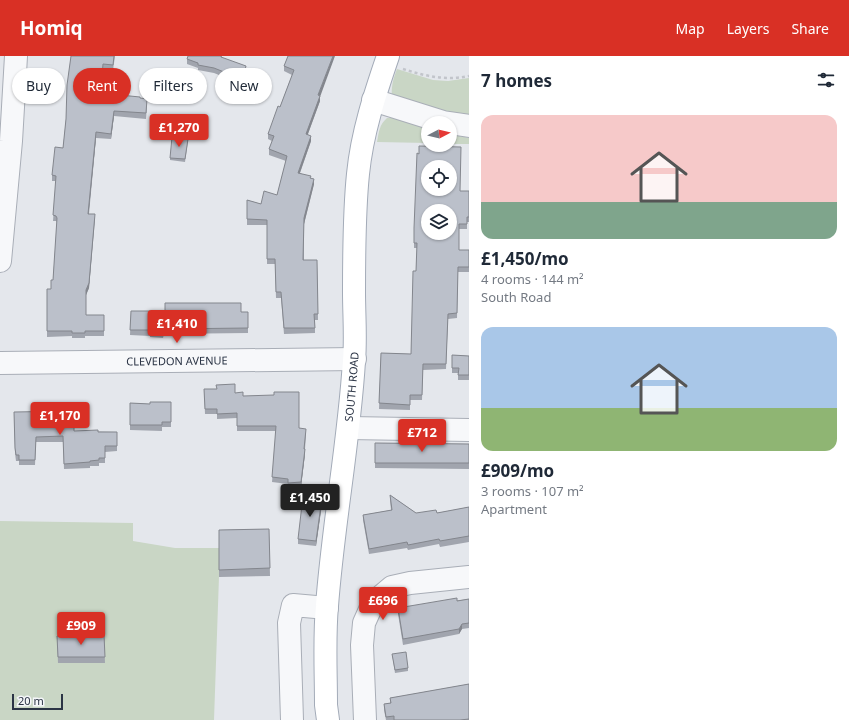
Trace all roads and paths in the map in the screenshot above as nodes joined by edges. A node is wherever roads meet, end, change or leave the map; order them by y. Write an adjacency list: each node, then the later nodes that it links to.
1 (16, 56): 6 (street)
2 (387, 59): 3 (path); 4 (main road, SOUTH ROAD)
3 (469, 76)
4 (373, 100): 5 (street); 7 (main road, SOUTH ROAD)
5 (469, 126)
6 (0, 261)
7 (355, 359): 8 (street, CLEVEDON AVENUE); 9 (main road, SOUTH ROAD)
8 (0, 363)
9 (349, 428): 10 (street); 12 (main road, SOUTH ROAD)
10 (469, 430)
11 (469, 577): 15 (street)
12 (327, 608): 13 (street); 14 (main road, SOUTH ROAD)
13 (292, 720)
14 (328, 720)
15 (365, 720)

